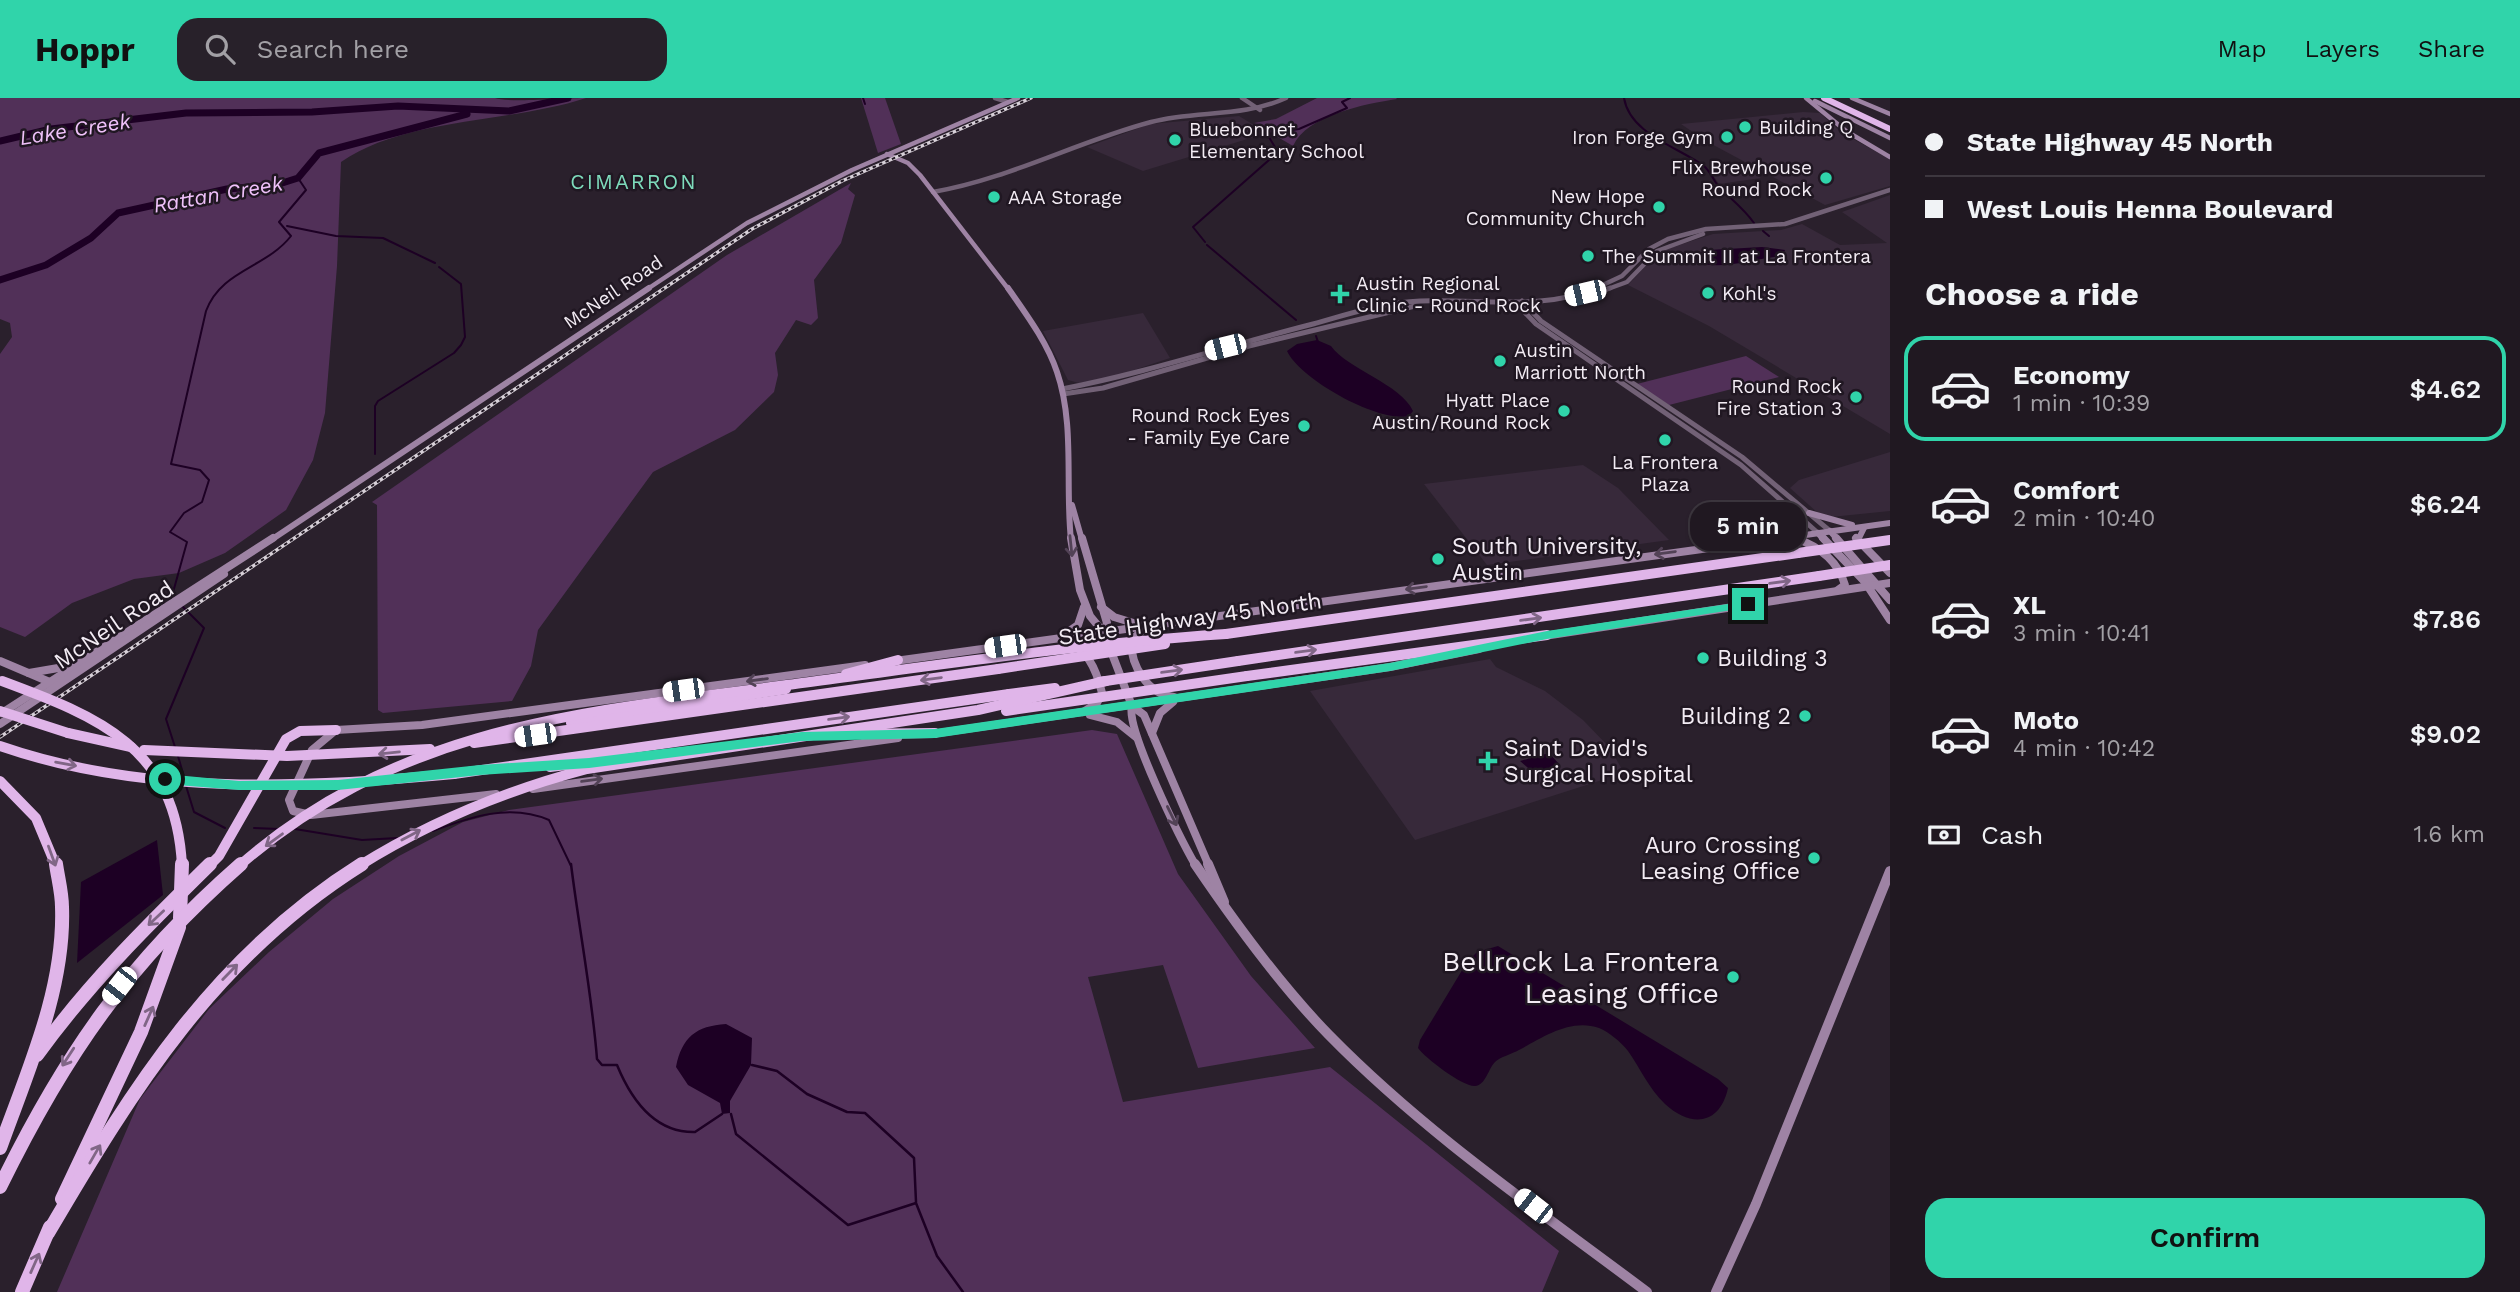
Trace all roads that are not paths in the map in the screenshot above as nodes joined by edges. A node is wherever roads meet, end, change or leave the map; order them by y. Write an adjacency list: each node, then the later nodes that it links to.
1 (995, 98): 9 (street)
2 (1018, 98): 9 (main road, McNeil Road)
3 (1242, 98): 10 (street)
4 (1286, 98): 10 (street)
5 (1808, 98): 14 (main road); 16 (main road)
6 (1824, 98): 13 (highway)
7 (1836, 98): 12 (highway)
8 (1852, 98): 11 (main road)
9 (1008, 102): 15 (main road, McNeil Road)
10 (1261, 111): 18 (street)
11 (1890, 114)
12 (1890, 123)
13 (1890, 130)
14 (1890, 138)
15 (886, 155): 18 (main road); 31 (main road, McNeil Road)
16 (1890, 156)
17 (1890, 190): 19 (street)
18 (933, 192): 22 (main road)
19 (1521, 304): 20 (street); 21 (street); 24 (street)
20 (1144, 370): 21 (street); 22 (street)
21 (1120, 383): 22 (street)
22 (1063, 391): 23 (main road)
23 (1069, 499): 39 (main road, one-way to 39); 40 (main road)
24 (1805, 515): 26 (main road); 27 (street); 28 (street); 29 (main road)
25 (1890, 523): 26 (main road)
26 (1866, 526): 27 (main road); 33 (main road)
27 (1830, 531): 28 (main road); 35 (main road)
28 (1818, 533): 29 (main road); 36 (main road)
29 (1788, 537): 37 (main road); 42 (main road, one-way to 42)
30 (1890, 540): 44 (highway, State Highway 45 North, bridge)
31 (249, 554): 47 (main road, McNeil Road); 53 (main road, McNeil Road)
32 (1890, 565): 52 (highway, one-way to 32, bridge)
33 (1890, 573)
34 (1890, 583): 35 (main road)
35 (1879, 584): 36 (main road); 38 (main road)
36 (1867, 586): 37 (main road); 41 (main road)
37 (1838, 590): 45 (main road)
38 (1890, 600)
39 (1085, 604): 43 (main road); 46 (main road)
40 (1100, 607): 42 (main road); 43 (main road)
41 (1890, 620)
42 (1146, 627): 43 (main road); 54 (main road)
43 (1104, 633): 46 (main road); 55 (main road)
44 (1226, 634): 64 (highway, State Highway 45 North, one-way to 64, bridge); 72 (highway, one-way to 72, bridge)
45 (1547, 635): 54 (main road); 58 (highway, bridge)
46 (1059, 638): 48 (main road); 57 (main road)
47 (112, 639): 50 (main road); 53 (main road, McNeil Road)
48 (898, 660): 60 (main road, one-way to 60); 64 (highway)
49 (0, 661): 50 (main road)
50 (29, 673): 53 (main road)
51 (1, 680): 73 (highway, one-way to 51, bridge)
52 (1106, 681): 58 (highway, bridge); 66 (highway, one-way to 52, bridge)
53 (54, 684): 56 (main road, McNeil Road); 59 (main road, McNeil Road)
54 (1180, 698): 55 (main road); 62 (main road)
55 (1132, 706): 57 (main road); 62 (main road); 63 (main road)
56 (0, 712): 64 (highway, State Highway 45 North, one-way to 56, bridge)
57 (1080, 714): 61 (main road); 63 (main road)
58 (916, 719): 73 (highway, one-way to 58, bridge)
59 (0, 724)
60 (336, 730): 61 (main road, one-way to 61); 70 (highway, one-way to 70)
61 (935, 733): 66 (highway)
62 (1152, 733): 69 (main road)
63 (1139, 740): 69 (main road, one-way to 69)
64 (480, 743)
65 (0, 746): 66 (highway, one-way to 66, bridge)
66 (480, 770)
67 (0, 781): 71 (highway, one-way to 71, bridge)
68 (1890, 870): 76 (main road)
69 (1224, 901): 75 (main road)
70 (0, 1125)
71 (0, 1148)
72 (0, 1187)
73 (48, 1233): 74 (highway, one-way to 73)
74 (22, 1292)
75 (1647, 1292)
76 (1716, 1292)

